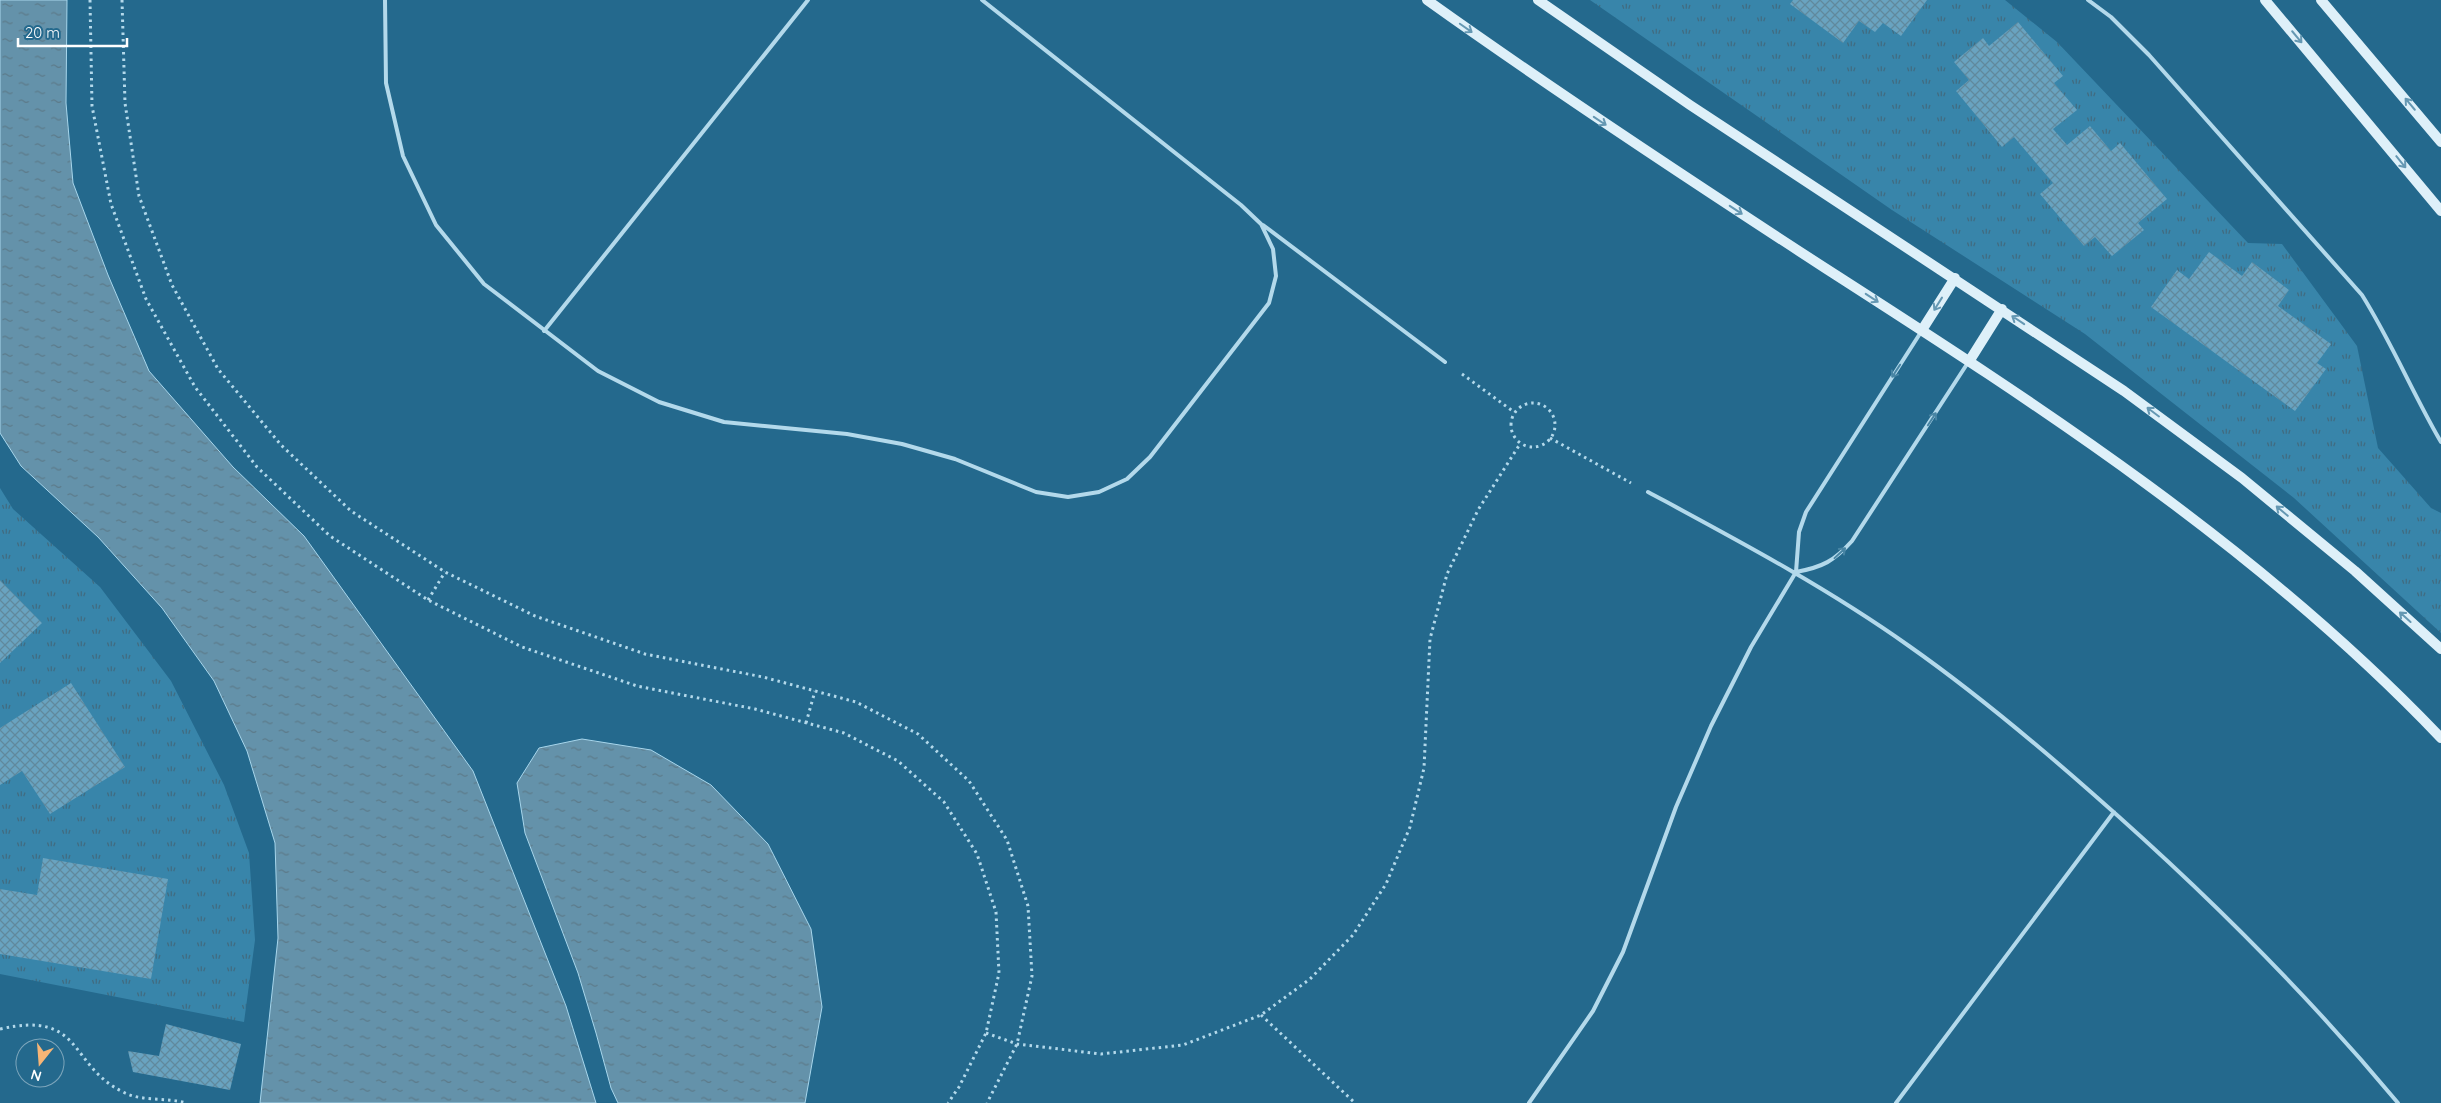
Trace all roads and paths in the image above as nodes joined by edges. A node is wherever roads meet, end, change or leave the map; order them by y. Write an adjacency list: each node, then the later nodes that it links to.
1 (90, 0): 27 (path)
2 (122, 0): 25 (path)
3 (385, 0): 17 (lane)
4 (808, 0): 17 (lane)
5 (982, 0): 13 (lane)
6 (1427, 0): 16 (street, one-way to 16)
7 (1538, 0): 14 (street)
8 (2088, 0): 22 (lane)
9 (2265, 0): 12 (street, one-way to 12)
10 (2321, 0): 11 (street, one-way to 10)
11 (2441, 142)
12 (2441, 211)
13 (1261, 224): 17 (lane); 19 (lane)
14 (1955, 278): 15 (street); 16 (street, one-way to 16)
15 (2002, 309): 18 (street); 28 (street, one-way to 15)
16 (1922, 330): 18 (street); 26 (lane, one-way to 26)
17 (544, 331)
18 (1970, 360): 26 (lane, one-way to 18); 31 (street)
19 (1446, 362): 20 (path)
20 (1514, 412): 21 (path); 23 (path)
21 (1550, 438): 23 (path); 24 (path)
22 (2441, 442)
23 (1520, 444): 33 (path)
24 (1648, 492): 26 (lane)
25 (445, 572): 27 (path); 29 (path)
26 (1796, 572): 32 (lane); 41 (lane)
27 (428, 600): 30 (path)
28 (2441, 649)
29 (815, 691): 30 (path); 36 (path)
30 (806, 723): 35 (path)
31 (2441, 738)
32 (2114, 812): 42 (lane); 43 (lane)
33 (1261, 1015): 36 (path); 40 (path)
34 (0, 1029): 37 (path)
35 (986, 1033): 36 (path); 38 (path)
36 (1017, 1044): 39 (path)
37 (186, 1103)
38 (948, 1103)
39 (987, 1103)
40 (1356, 1103)
41 (1529, 1103)
42 (1896, 1103)
43 (2398, 1103)

